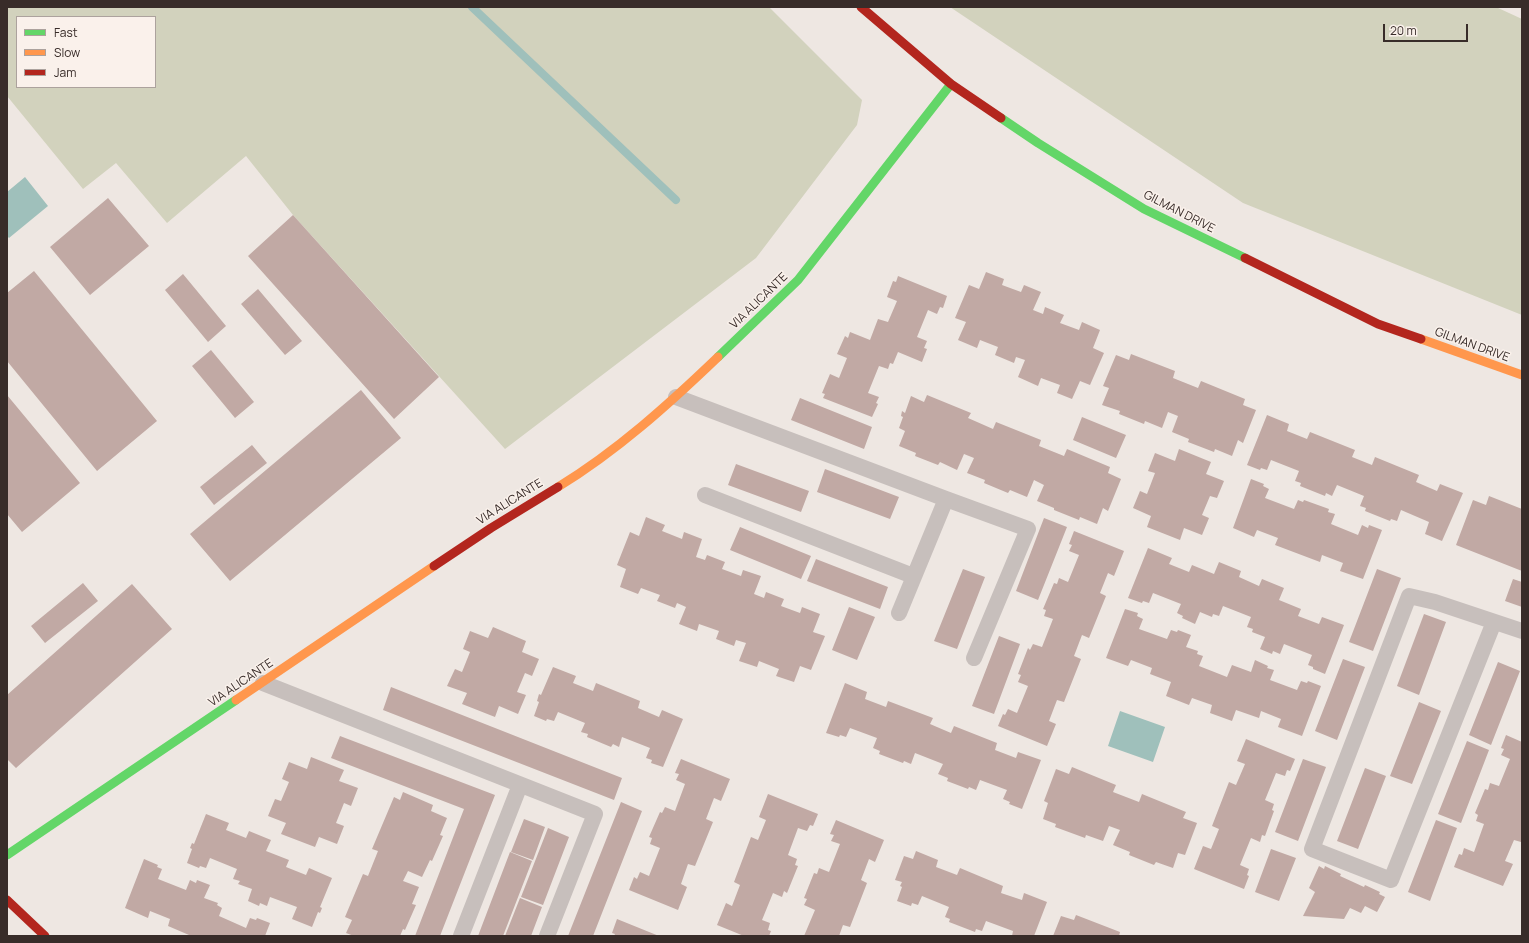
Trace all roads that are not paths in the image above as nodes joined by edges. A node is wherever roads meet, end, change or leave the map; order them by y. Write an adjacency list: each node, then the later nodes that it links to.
1 (861, 7): 2 (street, GILMAN DRIVE)
2 (951, 84): 3 (street, GILMAN DRIVE); 4 (street, VIA ALICANTE)
3 (1522, 375)
4 (676, 397): 6 (lane); 12 (street, VIA ALICANTE)
5 (705, 495): 7 (lane)
6 (946, 499): 7 (lane); 11 (lane)
7 (913, 576): 8 (lane)
8 (899, 613)
9 (1494, 622): 9 (lane); 10 (lane)
10 (1522, 631)
11 (974, 658)
12 (263, 683): 13 (lane); 14 (street, VIA ALICANTE)
13 (520, 785): 17 (lane); 18 (lane)
14 (7, 855)
15 (7, 900): 16 (street)
16 (45, 936)
17 (460, 936)
18 (547, 936)

